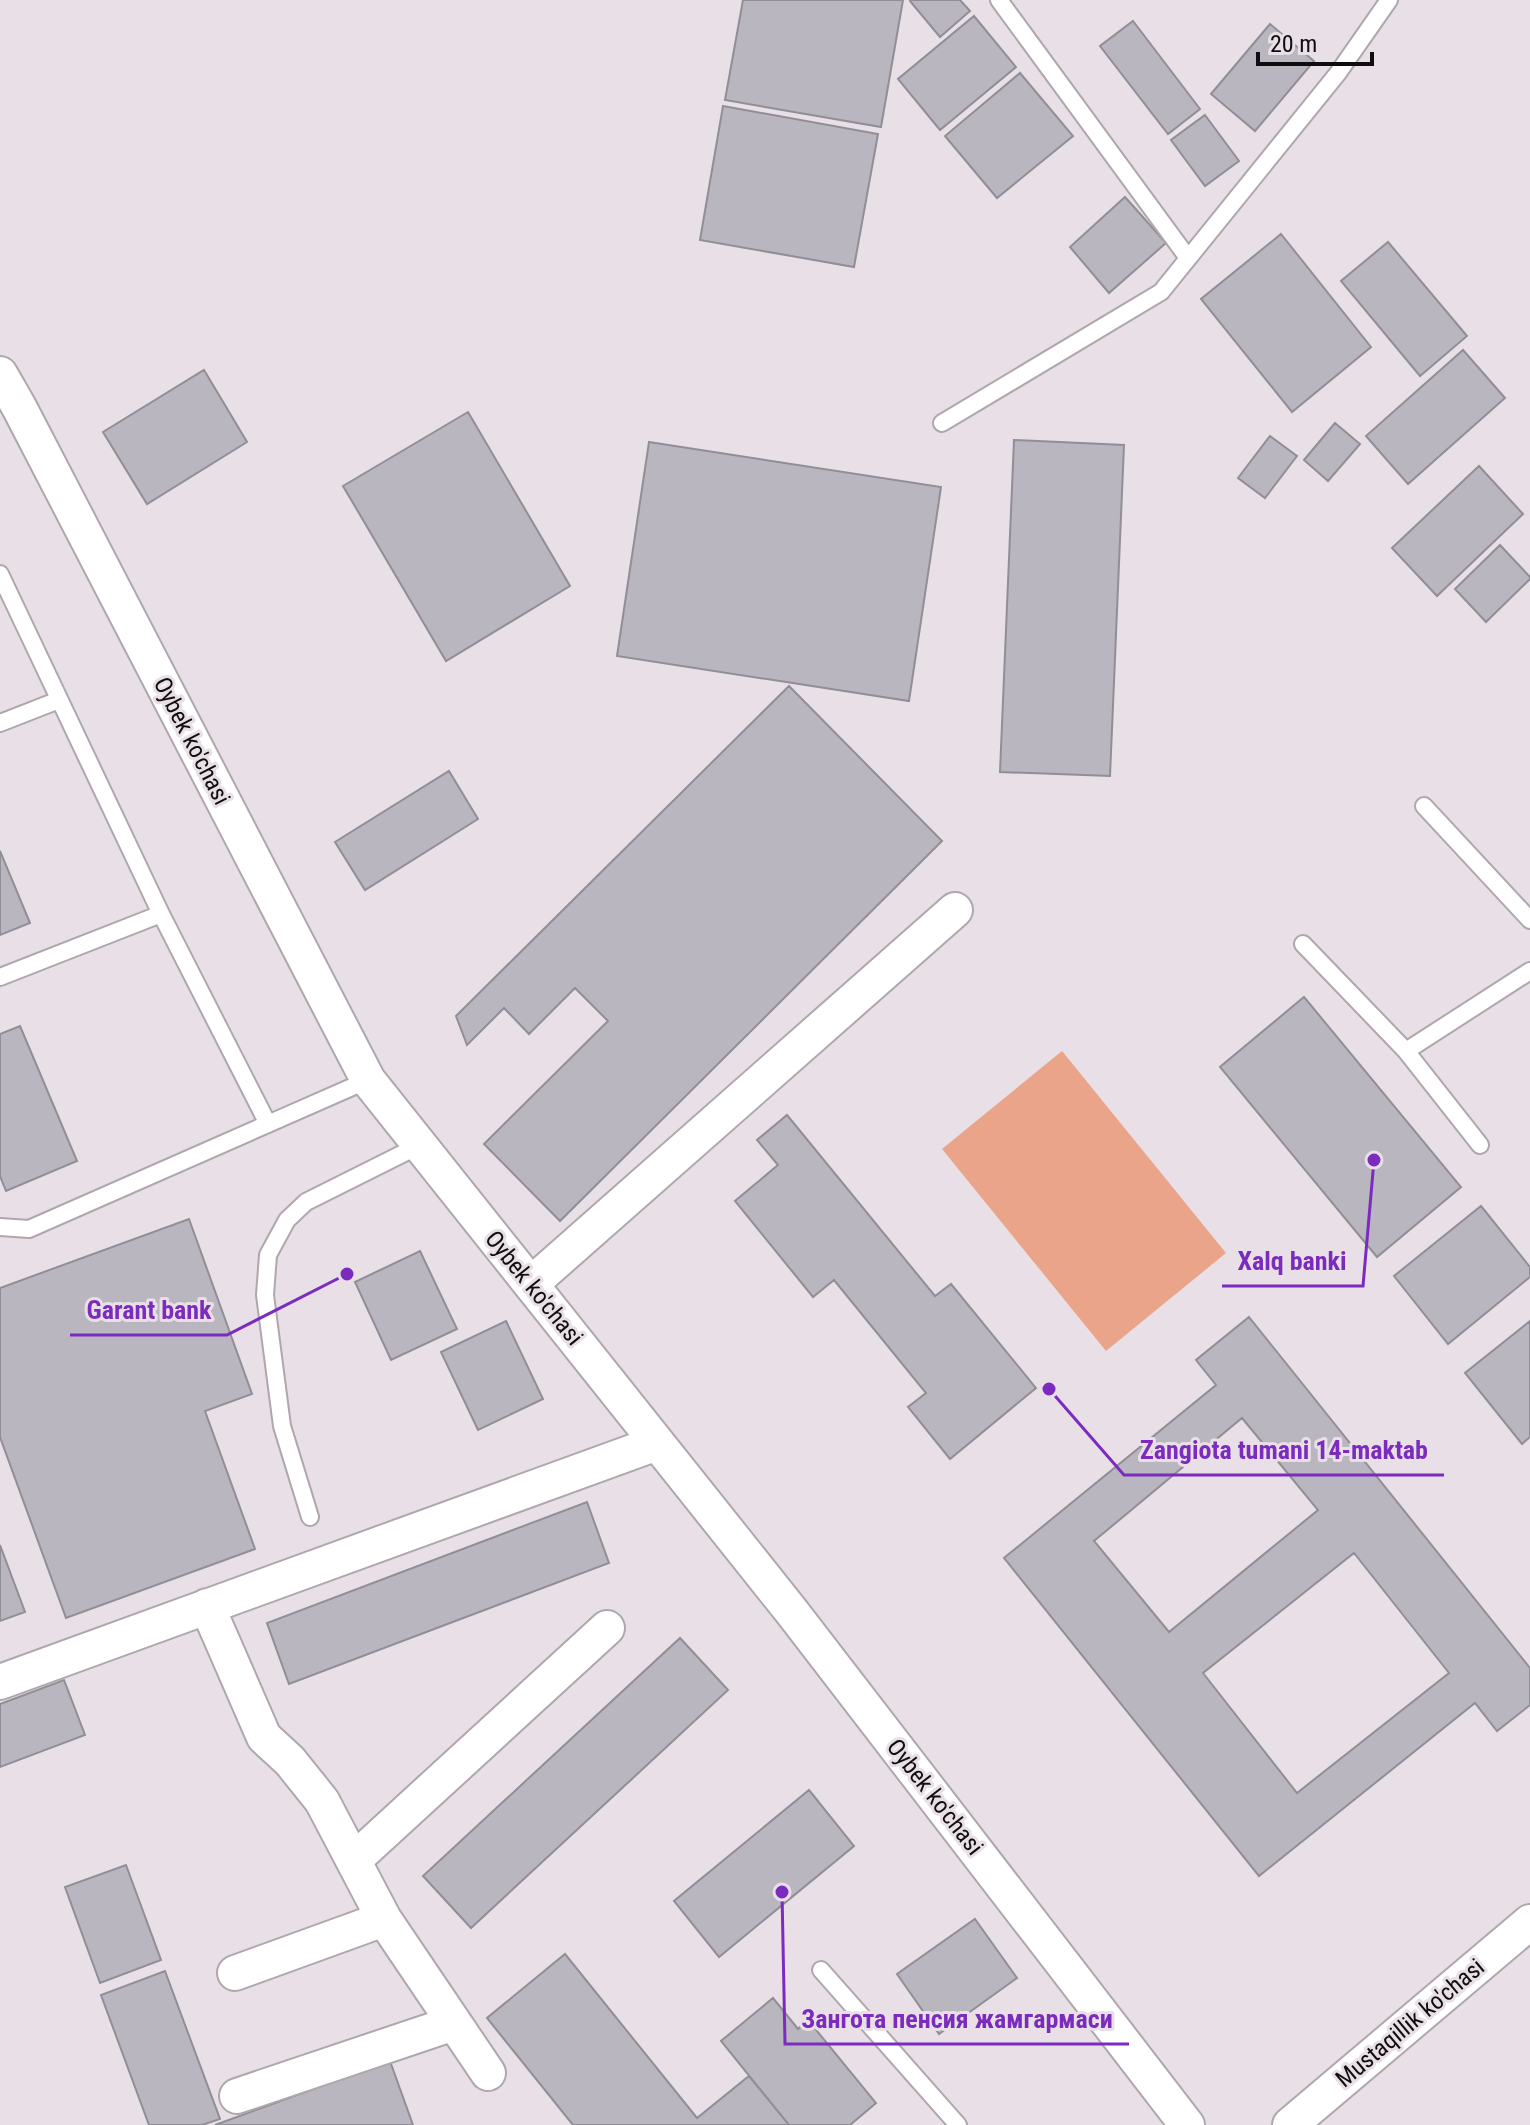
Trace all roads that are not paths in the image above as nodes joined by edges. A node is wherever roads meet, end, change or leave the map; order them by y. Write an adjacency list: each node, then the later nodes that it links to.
1 (999, 0): 3 (lane)
2 (1389, 0): 3 (lane)
3 (1188, 258): 6 (lane)
4 (0, 374): 5 (street, Oybek ko'chasi)
5 (10, 411): 18 (street, Oybek ko'chasi)
6 (942, 423)
7 (0, 574): 8 (lane)
8 (59, 700): 9 (lane); 12 (lane)
9 (0, 723)
10 (1424, 806): 13 (lane)
11 (955, 910): 23 (street)
12 (161, 914): 16 (lane); 19 (lane)
13 (1530, 920)
14 (1303, 944): 17 (lane)
15 (1530, 971): 17 (lane)
16 (0, 977)
17 (1406, 1051): 21 (lane)
18 (368, 1080): 19 (lane); 20 (street, Oybek ko'chasi)
19 (268, 1124): 22 (lane)
20 (420, 1145): 23 (street, Oybek ko'chasi); 25 (lane)
21 (1480, 1145)
22 (0, 1227)
23 (531, 1284): 24 (street, Oybek ko'chasi)
24 (657, 1443): 26 (street); 38 (street, Oybek ko'chasi)
25 (310, 1517)
26 (207, 1606): 28 (street); 29 (street)
27 (607, 1628): 29 (street)
28 (0, 1682)
29 (354, 1860): 30 (street)
30 (384, 1919): 33 (street); 34 (street)
31 (1530, 1922): 39 (street, Mustaqillik ko'chasi)
32 (821, 1970): 37 (lane)
33 (235, 1973)
34 (454, 2023): 35 (street); 36 (street)
35 (488, 2073)
36 (237, 2096)
37 (958, 2125)
38 (1187, 2125)
39 (1290, 2125)

